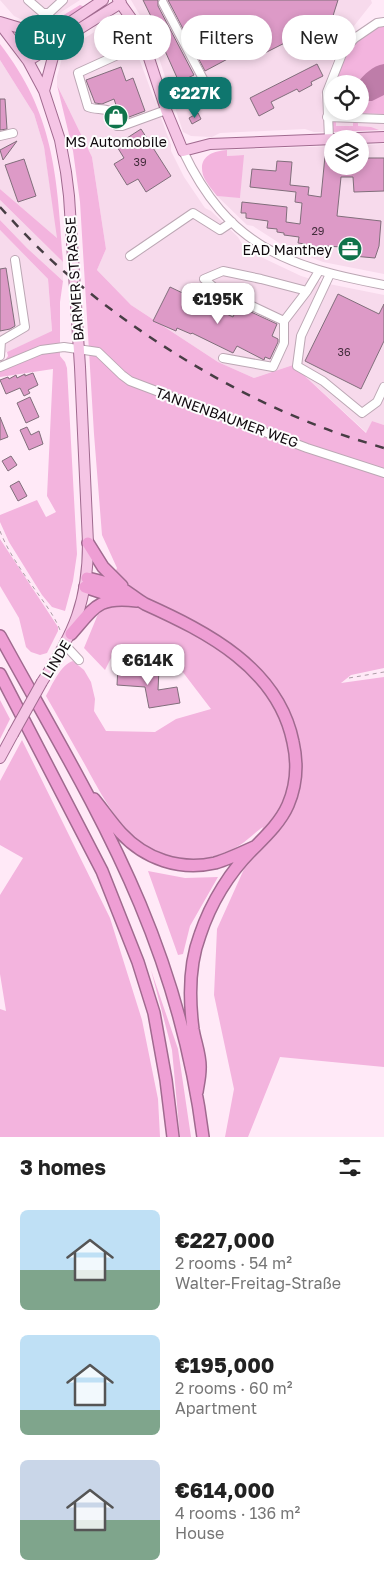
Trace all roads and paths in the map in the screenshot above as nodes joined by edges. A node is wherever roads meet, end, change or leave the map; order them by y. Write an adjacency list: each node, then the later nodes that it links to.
1 (28, 0): 2 (street)
2 (63, 0)
3 (103, 0): 6 (main road)
4 (119, 2): 7 (main road); 8 (main road)
5 (162, 3): 19 (street)
6 (84, 15)
7 (129, 15)
8 (84, 21)
9 (384, 22): 17 (street)
10 (0, 23): 11 (main road); 12 (main road, BARMER STRASSE)
11 (15, 27)
12 (15, 44)
13 (26, 60): 18 (main road, BARMER STRASSE)
14 (52, 60): 18 (main road)
15 (107, 60): 20 (street)
16 (150, 60): 20 (main road)
17 (334, 75)
18 (44, 91): 37 (main road, BARMER STRASSE)
19 (211, 94)
20 (166, 110): 28 (main road)
21 (369, 118): 22 (street)
22 (384, 118)
23 (14, 134): 24 (street)
24 (0, 136)
25 (369, 137): 26 (main road)
26 (384, 137)
27 (324, 138): 28 (main road)
28 (183, 152): 29 (street)
29 (232, 222): 30 (street); 32 (street)
30 (130, 256)
31 (16, 260): 38 (street)
32 (319, 271): 33 (street); 35 (street)
33 (330, 274): 34 (street); 41 (street)
34 (384, 285)
35 (307, 291): 36 (street); 36 (street)
36 (284, 321): 39 (street)
37 (78, 349): 40 (street); 42 (street, TANNENBAUMER WEG); 44 (main road, BARMER STRASSE)
38 (0, 356)
39 (223, 358)
40 (0, 367)
41 (384, 387)
42 (384, 473)
43 (0, 531): 47 (path)
44 (88, 546): 45 (main road, LINDE); 46 (highway)
45 (86, 583): 46 (highway); 47 (main road, LINDE)
46 (124, 595): 47 (highway); 58 (highway)
47 (66, 633): 49 (main road, LINDE)
48 (0, 636): 57 (highway)
49 (65, 645): 50 (street); 56 (main road, LINDE, bridge)
50 (79, 660)
51 (384, 672): 53 (path)
52 (0, 674): 55 (highway)
53 (348, 678)
54 (0, 687): 55 (highway)
55 (15, 702): 60 (highway)
56 (0, 758)
57 (82, 785): 58 (highway); 59 (highway)
58 (256, 846): 59 (highway)
59 (197, 1092): 61 (highway)
60 (173, 1137)
61 (203, 1137)

